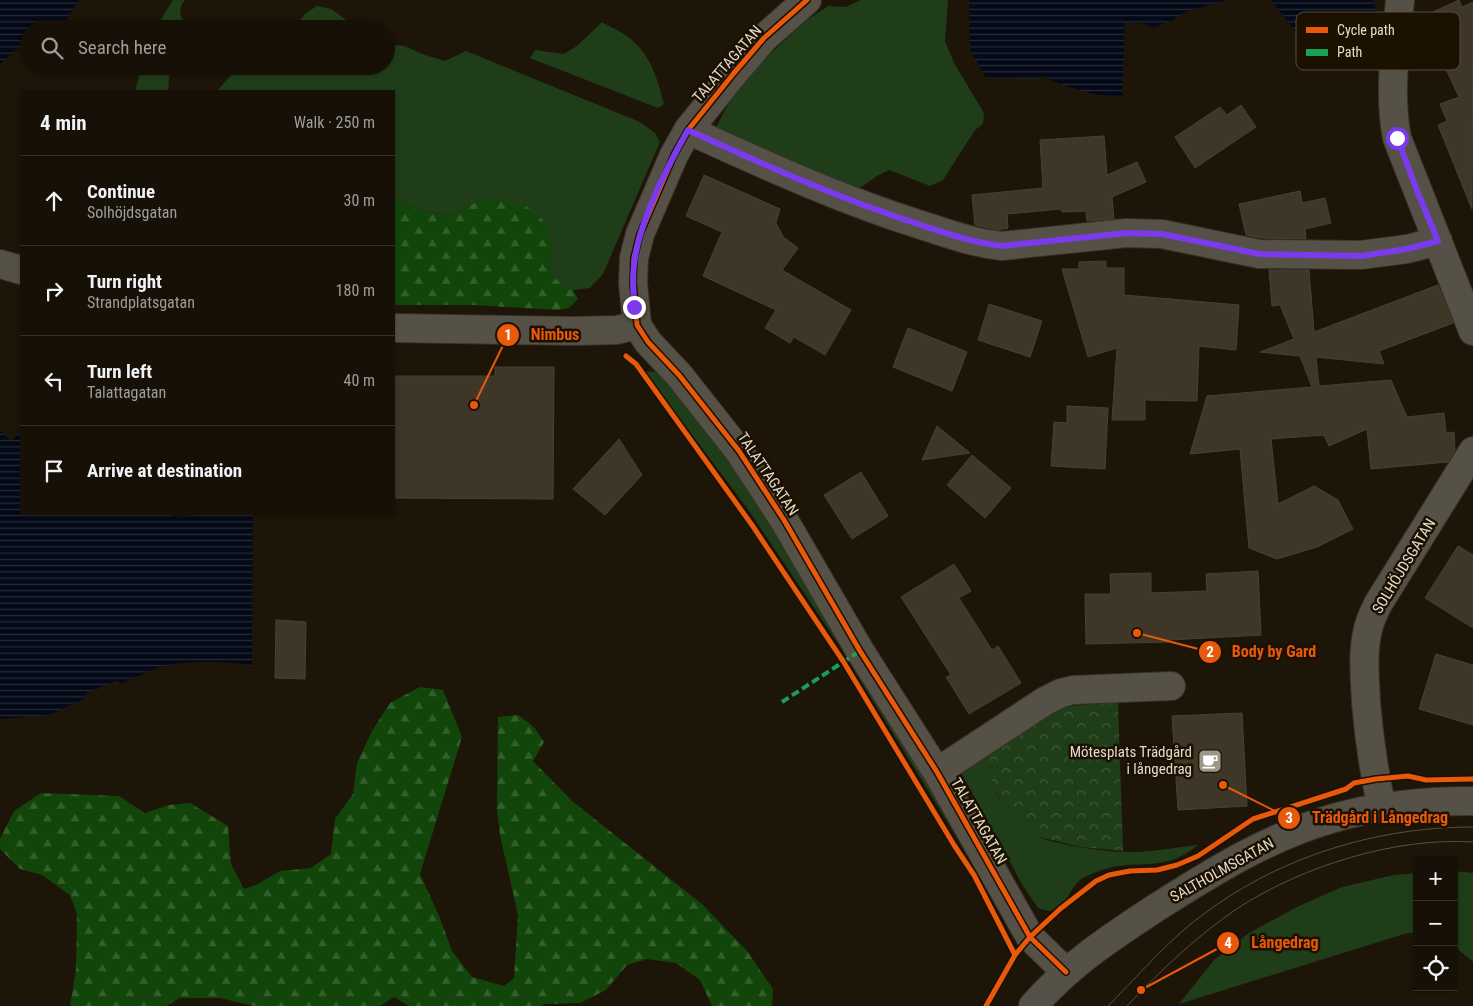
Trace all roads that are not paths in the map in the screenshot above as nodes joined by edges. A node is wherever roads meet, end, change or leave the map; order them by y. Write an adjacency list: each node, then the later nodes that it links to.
1 (807, 0): 3 (street, TALATTAGATAN)
2 (1396, 70): 4 (street)
3 (688, 130): 4 (street); 7 (street, TALATTAGATAN)
4 (1438, 241): 9 (street)
5 (0, 264): 6 (street)
6 (20, 270)
7 (637, 325): 8 (street); 12 (street, TALATTAGATAN)
8 (395, 328)
9 (1473, 331)
10 (1473, 451): 14 (street, SOLHÖJDSGATAN)
11 (1170, 686): 12 (street, TALATTAGATAN)
12 (937, 772): 15 (street, TALATTAGATAN)
13 (1473, 801): 14 (street, SALTHOLMSGATAN)
14 (1382, 808): 15 (street, SALTHOLMSGATAN)
15 (1066, 972): 16 (street, SALTHOLMSGATAN)
16 (1033, 1006)

